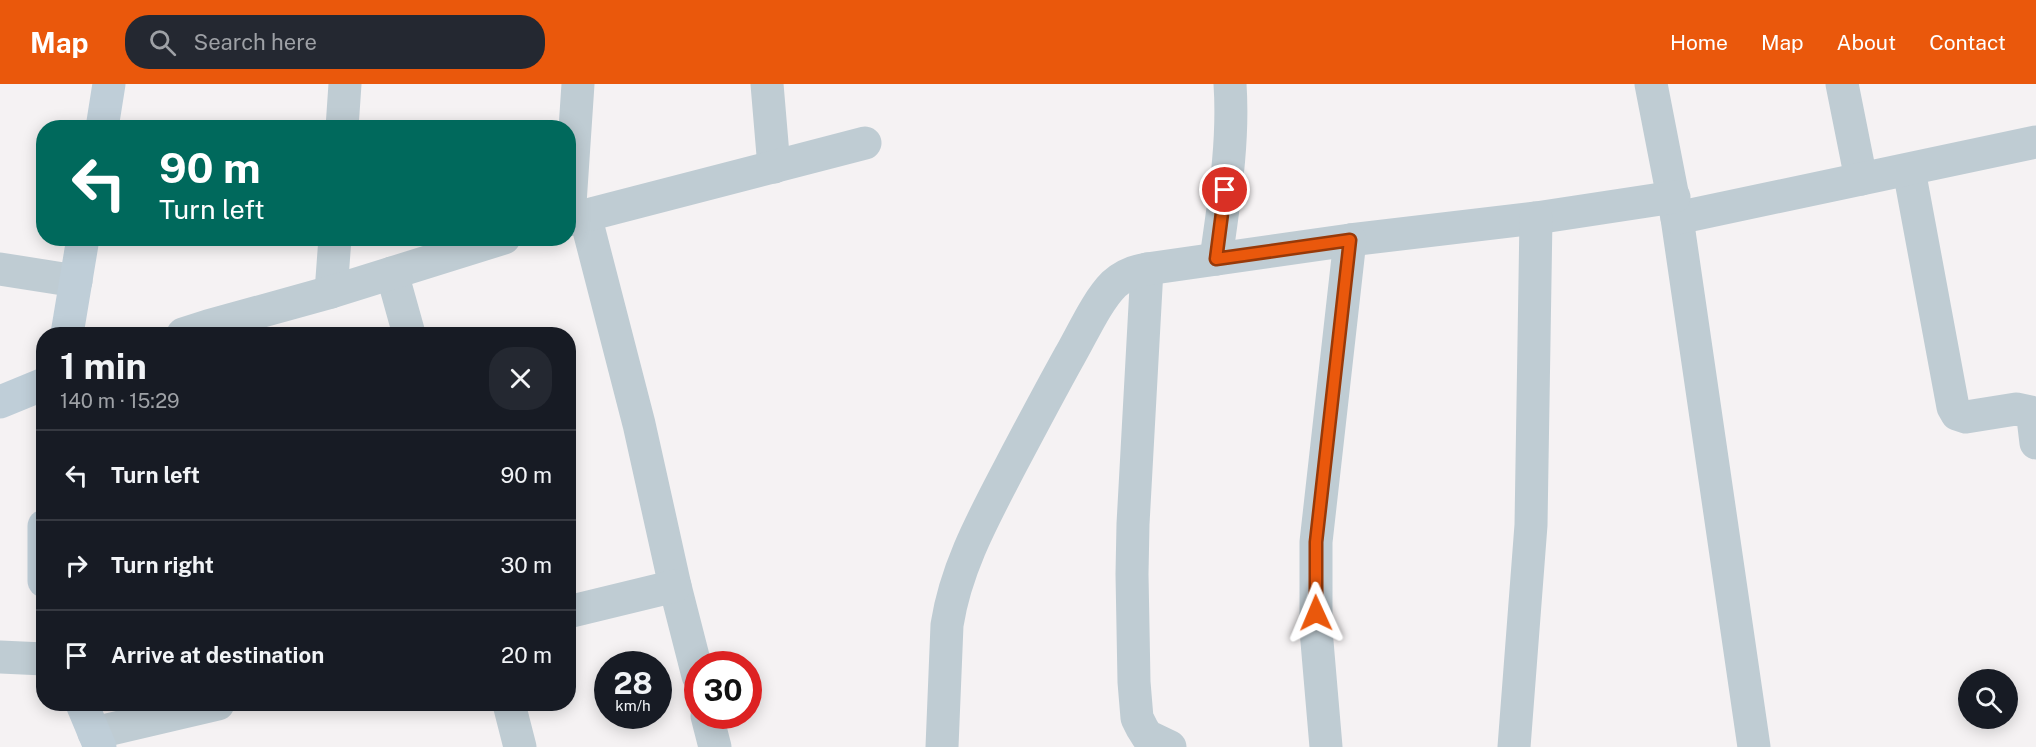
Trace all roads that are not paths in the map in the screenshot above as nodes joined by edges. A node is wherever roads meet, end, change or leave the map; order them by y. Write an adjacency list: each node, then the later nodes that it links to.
1 (109, 84): 8 (main road)
2 (345, 84): 9 (street)
3 (578, 84): 12 (street)
4 (767, 84): 13 (street)
5 (1230, 84): 24 (street)
6 (1651, 84): 16 (street)
7 (1842, 84): 15 (street)
8 (103, 120)
9 (343, 120)
10 (2036, 142): 14 (street)
11 (865, 143): 13 (street)
12 (576, 151)
13 (774, 167): 17 (street)
14 (1909, 170): 15 (street); 35 (street)
15 (1861, 179): 16 (street)
16 (1675, 208): 18 (street); 51 (street)
17 (576, 217)
18 (1536, 218): 20 (street); 50 (street)
19 (576, 224): 36 (street)
20 (1350, 240): 24 (street); 49 (street)
21 (82, 246): 28 (main road)
22 (335, 246): 29 (street)
23 (478, 246): 27 (street)
24 (1216, 259): 26 (street)
25 (0, 269): 28 (street)
26 (1146, 269): 47 (street); 48 (street)
27 (392, 273): 29 (street); 32 (street)
28 (76, 281): 30 (main road)
29 (332, 292): 31 (street)
30 (68, 327)
31 (205, 327)
32 (407, 327)
33 (36, 387): 34 (main road)
34 (0, 402)
35 (2036, 443)
36 (675, 586): 37 (street); 38 (street)
37 (576, 610)
38 (692, 651)
39 (0, 657): 40 (street)
40 (36, 659)
41 (181, 711): 43 (street)
42 (511, 711): 45 (street)
43 (92, 728)
44 (710, 729): 46 (street)
45 (520, 747)
46 (715, 747)
47 (942, 747)
48 (1170, 747)
49 (1326, 747)
50 (1515, 747)
51 (1754, 747)

